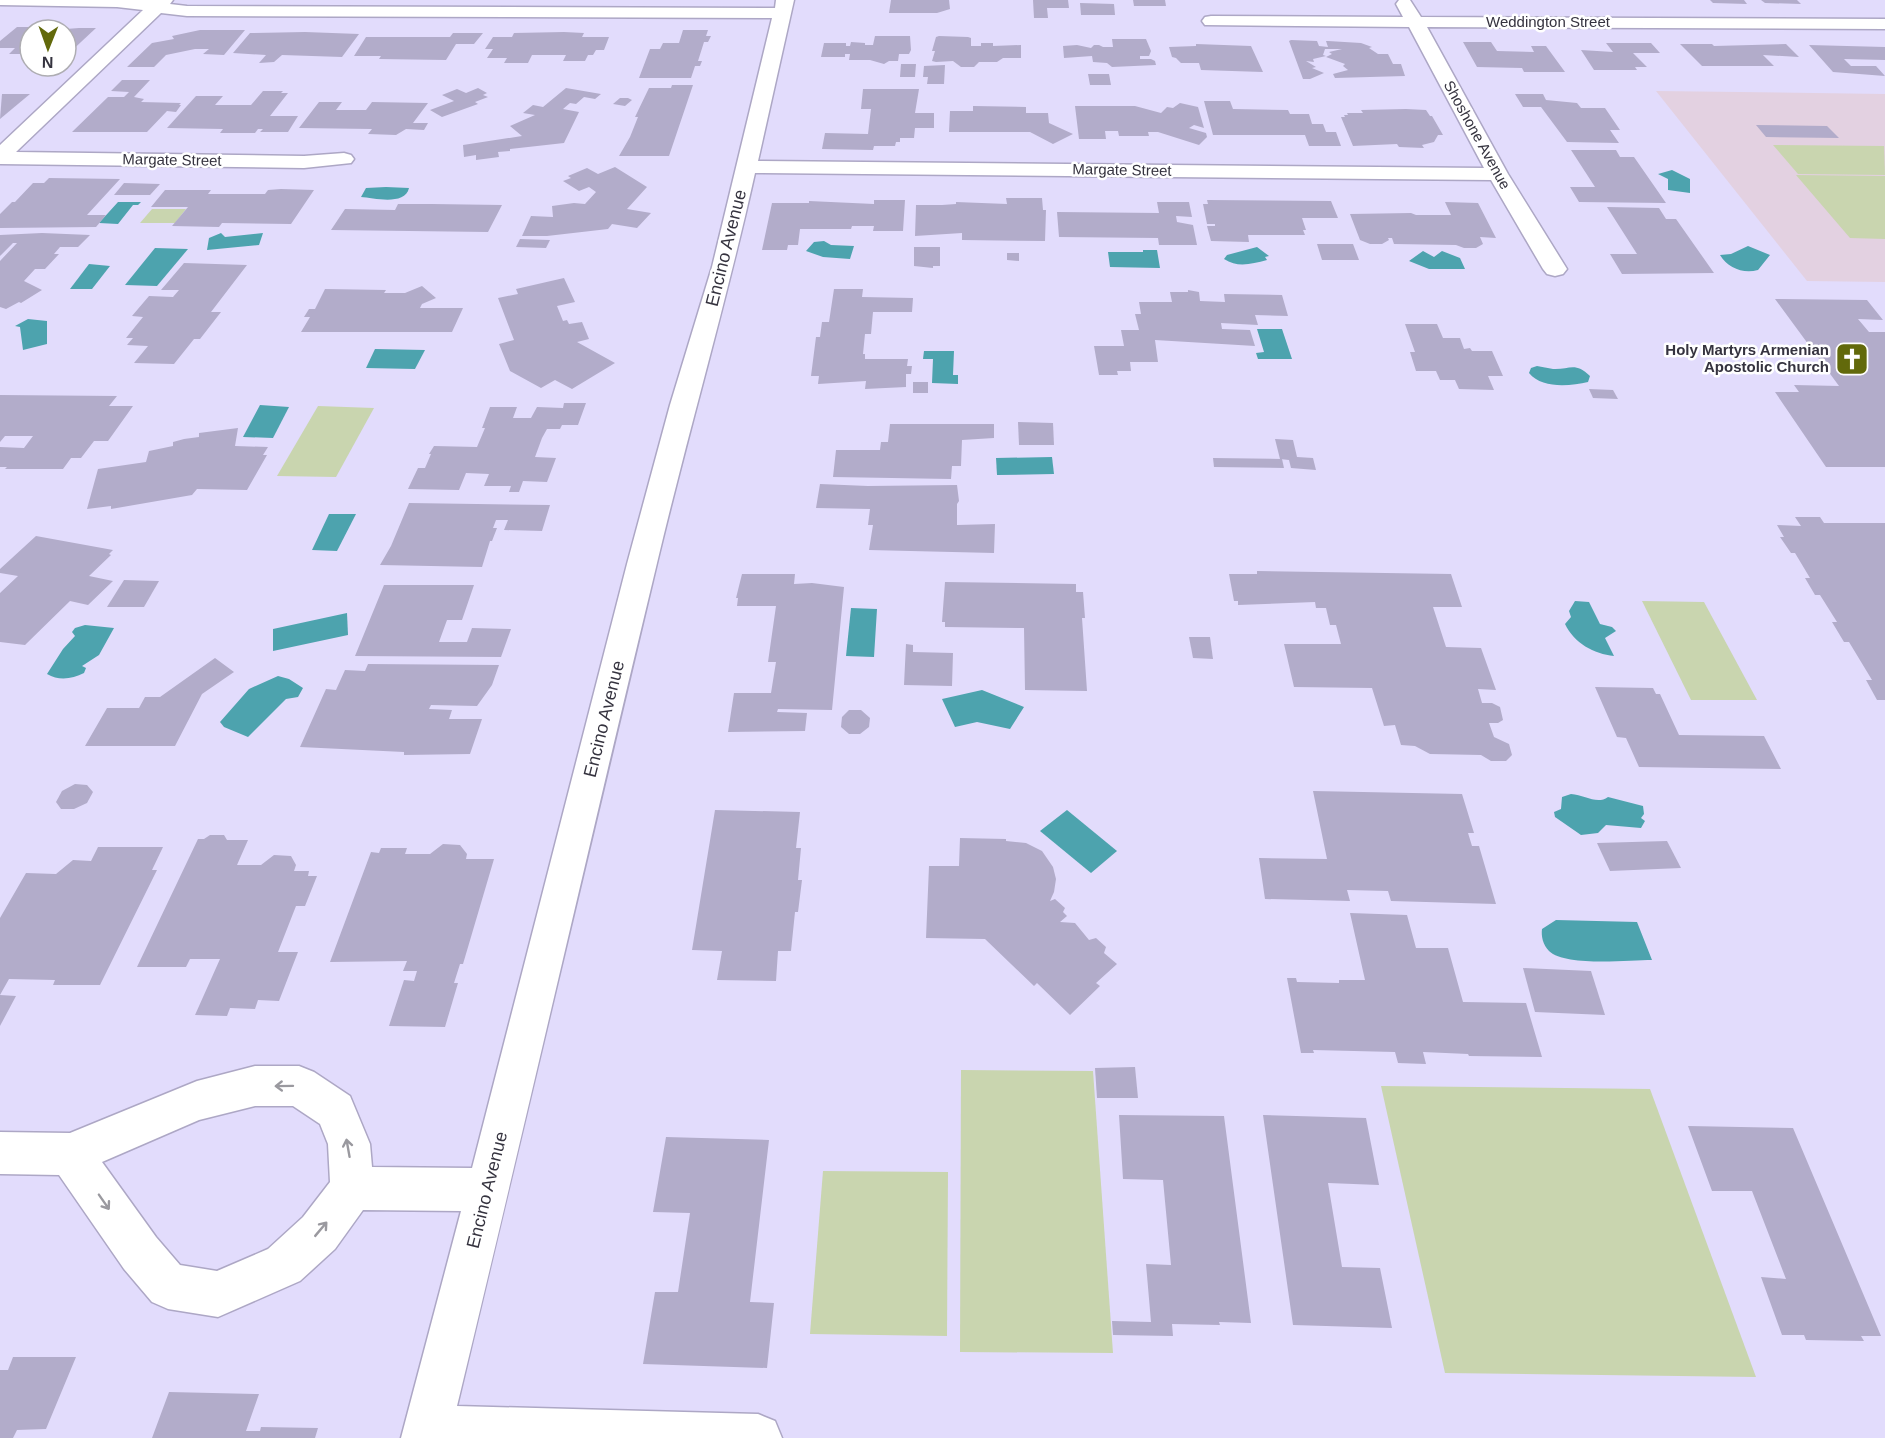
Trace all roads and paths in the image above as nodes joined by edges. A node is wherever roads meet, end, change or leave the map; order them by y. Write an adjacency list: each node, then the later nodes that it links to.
1 (0, 0): 3 (street)
2 (1403, 0): 6 (street, Shoshone Avenue)
3 (160, 4): 4 (street); 9 (street)
4 (541, 5): 5 (street)
5 (784, 6): 11 (street, Encino Avenue)
6 (1413, 20): 7 (street, Weddington Street); 8 (street, Weddington Street); 12 (street, Shoshone Avenue)
7 (1211, 21)
8 (1885, 24)
9 (0, 157): 10 (street, Margate Street)
10 (344, 159)
11 (746, 167): 12 (street, Margate Street); 17 (street, Encino Avenue)
12 (1498, 174): 13 (street, Shoshone Avenue)
13 (1555, 269)
14 (0, 1153): 15 (street)
15 (70, 1154): 16 (street, one-way to 15); 16 (street, one-way to 16)
16 (352, 1188): 17 (street)
17 (487, 1190): 18 (street, Encino Avenue)
18 (426, 1434): 19 (street)
19 (758, 1438)

